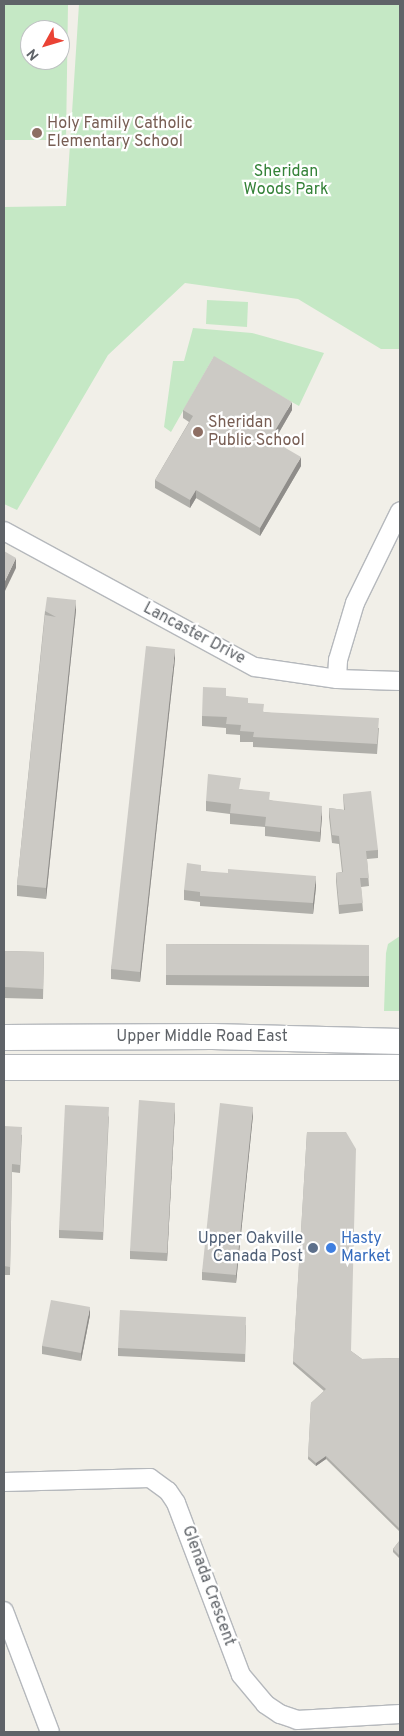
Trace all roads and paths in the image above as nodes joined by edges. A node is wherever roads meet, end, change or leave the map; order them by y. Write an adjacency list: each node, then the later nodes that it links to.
1 (400, 511): 3 (street)
2 (4, 531): 3 (street, Lancaster Drive)
3 (337, 679): 4 (street, Lancaster Drive)
4 (400, 680)
5 (4, 1037): 6 (main road, Upper Middle Road East)
6 (400, 1041)
7 (4, 1067): 8 (main road, Upper Middle Road East)
8 (400, 1067)
9 (4, 1482): 11 (street, Glenada Crescent)
10 (4, 1611): 12 (street)
11 (400, 1714)
12 (50, 1732)

